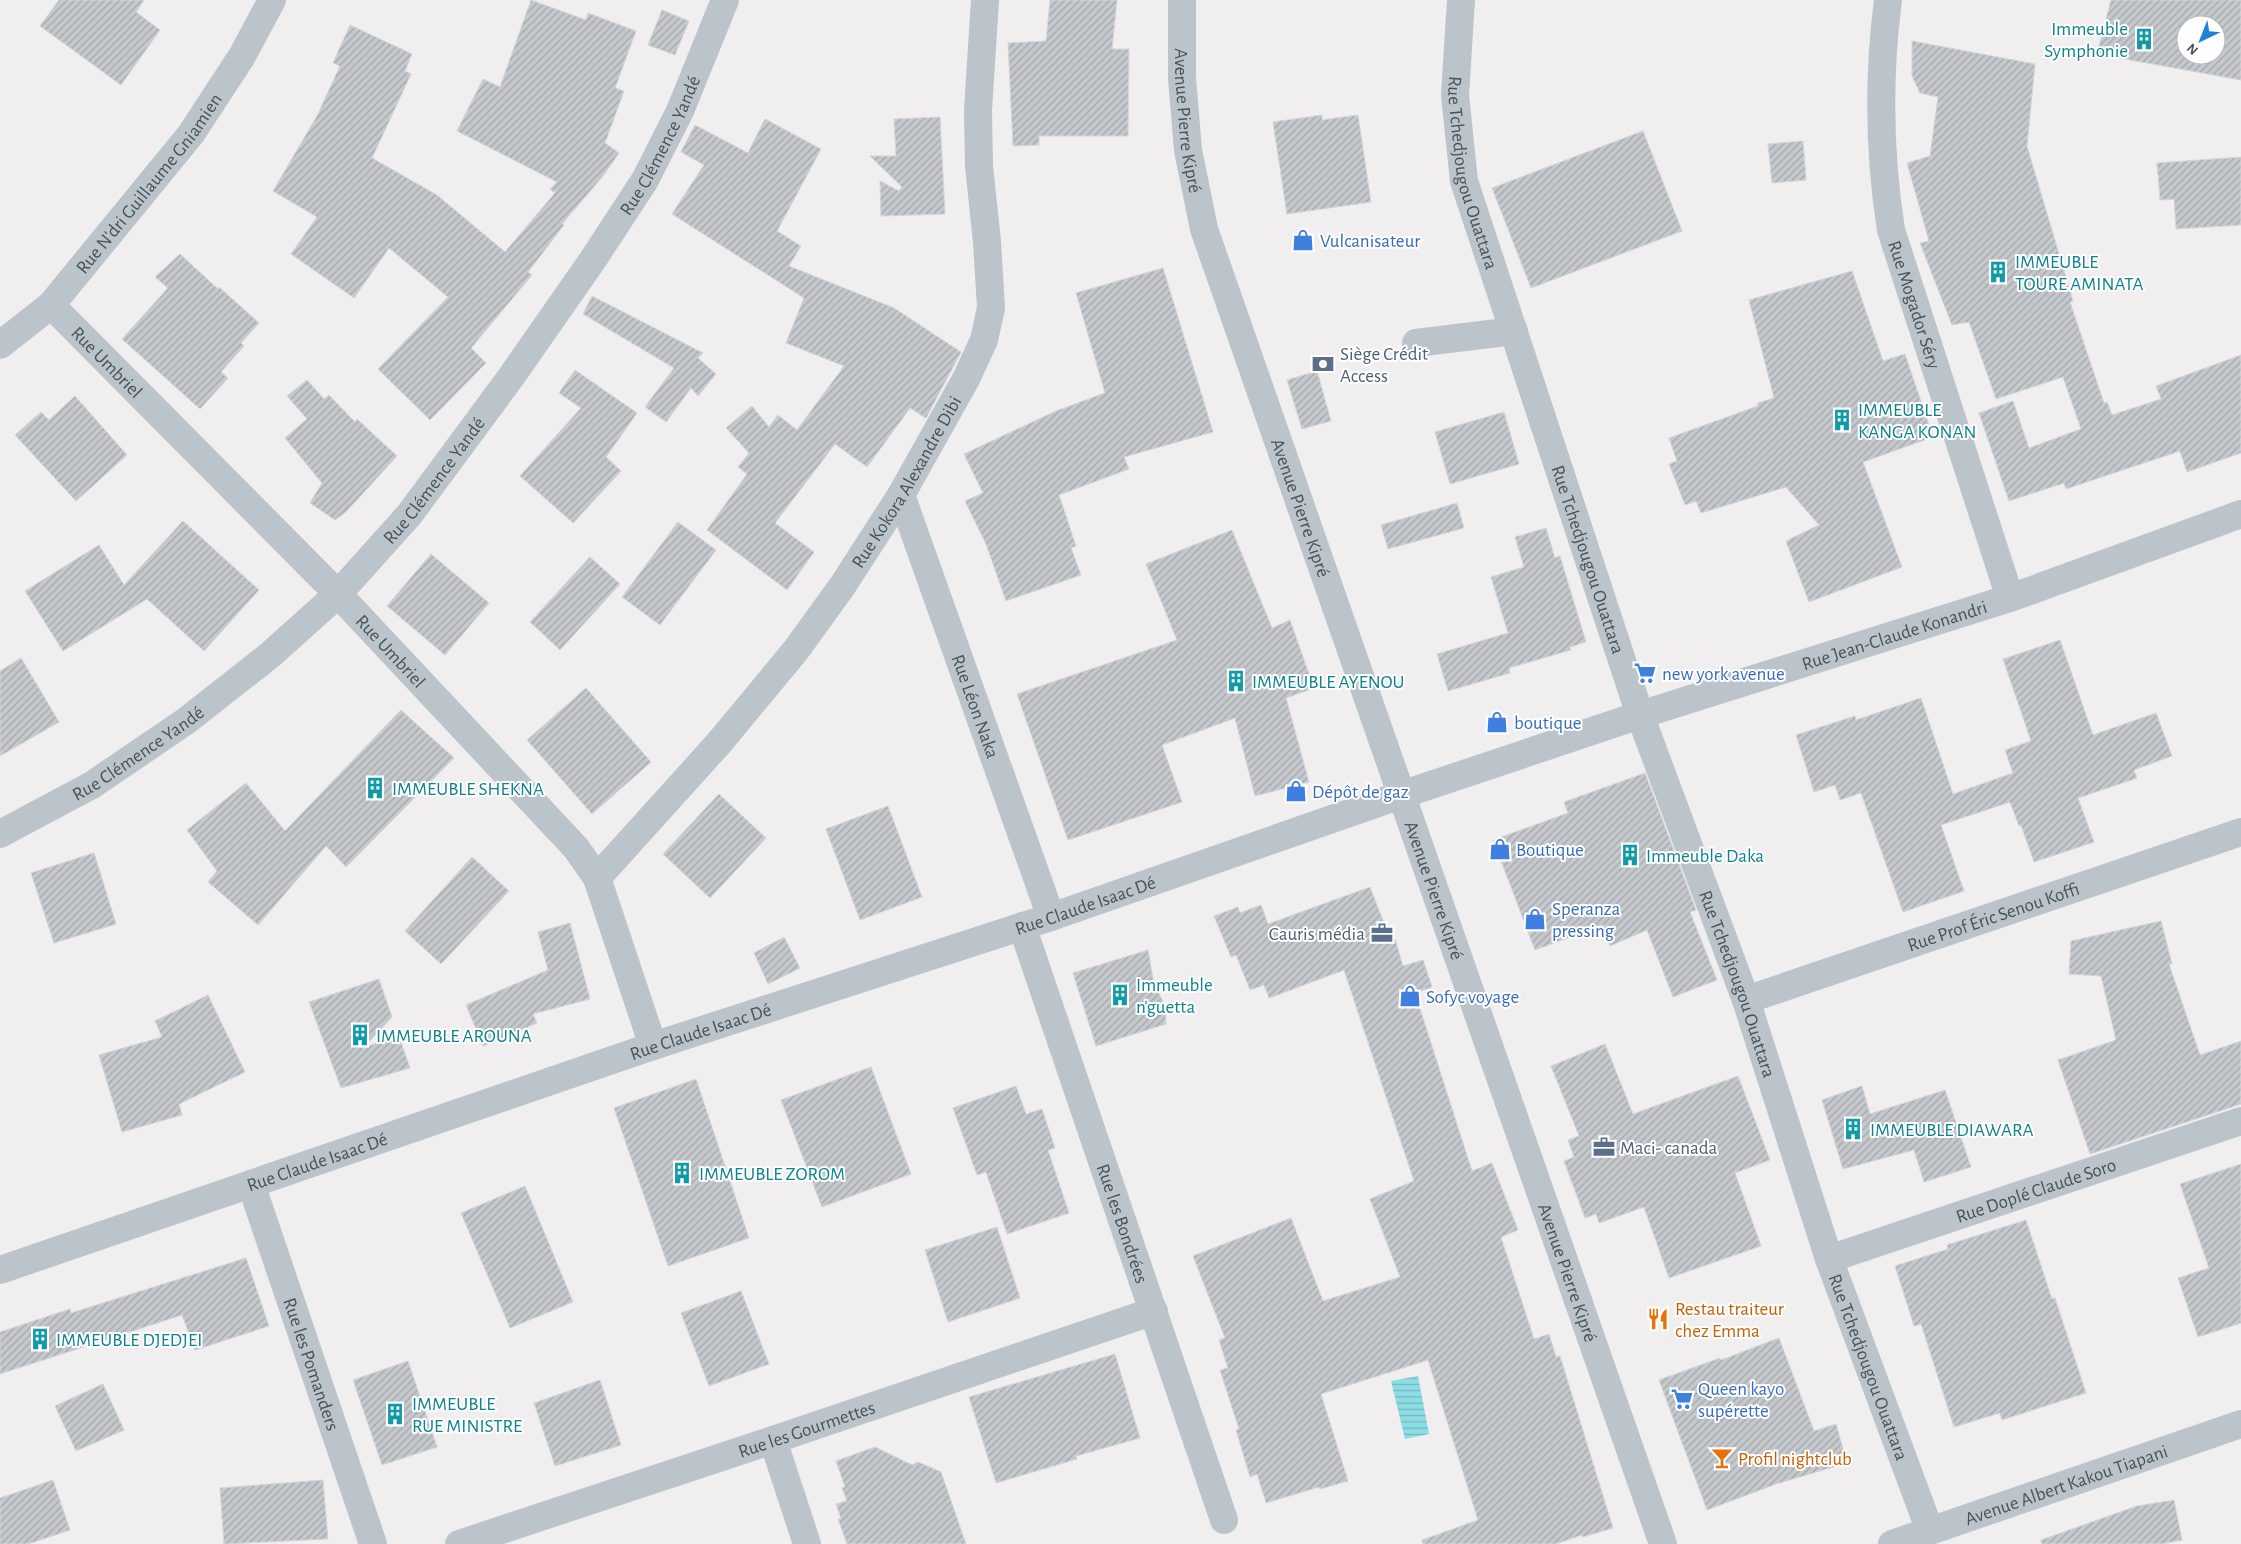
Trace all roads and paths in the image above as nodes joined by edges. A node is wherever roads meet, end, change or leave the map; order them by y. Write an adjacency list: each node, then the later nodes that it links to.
1 (272, 0): 7 (street, Rue N'dri Guillaume Gniamien)
2 (725, 0): 13 (street, Rue Clémence Yandé)
3 (985, 0): 11 (street, Rue Kokora Alexandre Dibi)
4 (1182, 0): 16 (street, Avenue Pierre Kipré)
5 (1462, 0): 8 (street, Rue Tchedjougou Ouattara)
6 (1888, 0): 14 (street, Rue Mogador Séry)
7 (51, 304): 10 (street, Rue N'dri Guillaume Gniamien); 13 (street, Rue Umbriel)
8 (1514, 331): 9 (street); 15 (street, Rue Tchedjougou Ouattara)
9 (1416, 343)
10 (0, 346)
11 (901, 495): 19 (street, Rue Kokora Alexandre Dibi); 20 (street, Rue Léon Naka)
12 (2241, 514): 14 (street, Rue Jean-Claude Konandri)
13 (338, 594): 18 (street, Rue Clémence Yandé); 19 (street, Rue Umbriel)
14 (2010, 598): 15 (street, Rue Jean-Claude Konandri)
15 (1640, 715): 16 (street, Rue Jean-Claude Konandri); 22 (street, Rue Tchedjougou Ouattara)
16 (1401, 795): 20 (street, Rue Claude Isaac Dé); 36 (street, Avenue Pierre Kipré)
17 (2241, 832): 22 (street, Rue Prof Éric Senou Koffi)
18 (0, 834)
19 (597, 878): 23 (street, Rue Umbriel)
20 (1051, 917): 21 (street, Rue Claude Isaac Dé)
21 (1022, 926): 23 (street, Rue Claude Isaac Dé); 28 (street, Rue les Bondrées)
22 (1746, 1000): 26 (street, Rue Tchedjougou Ouattara)
23 (653, 1046): 25 (street, Rue Claude Isaac Dé)
24 (2241, 1121): 26 (street, Rue Doplé Claude Soro)
25 (251, 1184): 27 (street, Rue Claude Isaac Dé); 33 (street, Rue les Pomanders)
26 (1829, 1260): 32 (street, Rue Tchedjougou Ouattara)
27 (0, 1270)
28 (1154, 1310): 30 (street, Rue les Gourmettes); 31 (street, Rue les Bondrées)
29 (2241, 1424): 32 (street, Avenue Albert Kakou Tiapani)
30 (773, 1440): 34 (street, Rue les Gourmettes); 35 (street)
31 (1224, 1520)
32 (1930, 1531): 37 (street, Avenue Albert Kakou Tiapani)
33 (373, 1544)
34 (459, 1544)
35 (807, 1544)
36 (1663, 1544)
37 (1892, 1544)

